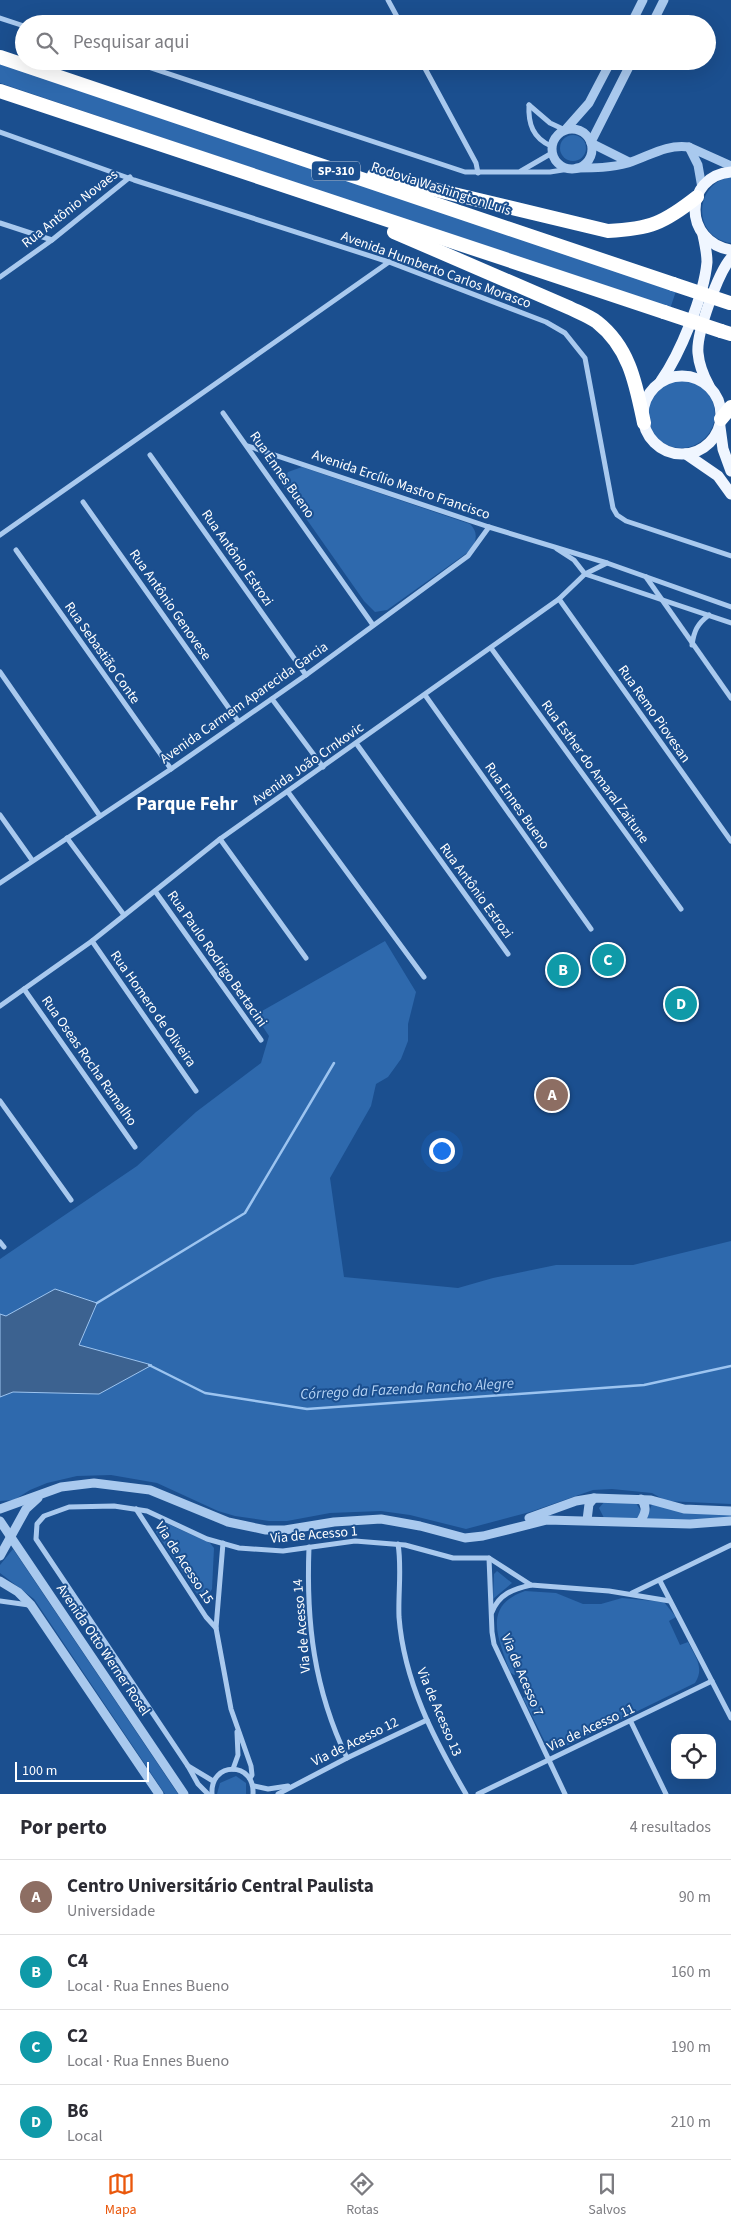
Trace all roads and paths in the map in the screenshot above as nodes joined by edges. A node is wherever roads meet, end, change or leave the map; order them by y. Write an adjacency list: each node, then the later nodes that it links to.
1 (388, 0): 4 (street)
2 (643, 0): 5 (street)
3 (664, 0): 6 (street)
4 (396, 15)
5 (636, 15)
6 (656, 15)
7 (0, 18): 8 (street)
8 (15, 23)
9 (0, 57): 10 (highway, Rodovia Washington Luís / SP-310)
10 (15, 62)
11 (38, 70): 22 (highway, Rodovia Washington Luís / SP-310)
12 (157, 70): 28 (street)
13 (426, 70): 28 (street)
14 (606, 70): 17 (street)
15 (628, 70): 19 (street)
16 (0, 91): 31 (highway, SP-310)
17 (565, 129): 19 (street); 21 (street); 21 (street)
18 (0, 132): 29 (street, Avenida Humberto Carlos Morasco)
19 (591, 143): 23 (street); 25 (street)
20 (689, 147): 23 (street); 24 (street); 30 (street)
21 (552, 149): 25 (street); 26 (street)
22 (293, 157): 30 (highway); 39 (highway, Rodovia Washington Luís / SP-310, bridge)
23 (629, 162): 25 (street)
24 (731, 166)
25 (573, 168): 26 (street)
26 (520, 171): 28 (street)
27 (731, 172): 30 (main road)
28 (478, 173)
29 (130, 177): 34 (street, Rua Antônio Novaes); 37 (street, Avenida Humberto Carlos Morasco)
30 (700, 192): 33 (main road)
31 (316, 198): 40 (highway, SP-310, bridge); 46 (highway)
32 (0, 223): 34 (street)
33 (703, 235): 35 (main road); 41 (main road)
34 (52, 240): 38 (street, Rua Antônio Novaes)
35 (731, 250)
36 (731, 258): 42 (main road)
37 (389, 262): 54 (street); 57 (street, Avenida Humberto Carlos Morasco)
38 (0, 277)
39 (731, 303)
40 (726, 332)
41 (660, 382): 42 (main road); 46 (main road)
42 (710, 387): 45 (main road)
43 (731, 407): 45 (highway)
44 (223, 412): 47 (street, Rua Ennes Bueno)
45 (721, 422): 48 (main road); 50 (main road)
46 (644, 423): 48 (main road)
47 (248, 446): 53 (street, Avenida Ercílio Mastro Francisco); 66 (street, Rua Ennes Bueno)
48 (686, 454): 51 (main road)
49 (150, 455): 70 (street, Rua Antônio Estrozi)
50 (731, 471)
51 (731, 494)
52 (83, 502): 74 (street, Rua Antônio Genovese)
53 (489, 527): 55 (street, Avenida Ercílio Mastro Francisco); 66 (street, Avenida Carmem Aparecida Garcia)
54 (0, 535)
55 (547, 544): 58 (street, Avenida Ercílio Mastro Francisco); 59 (street, Avenida Ercílio Mastro Francisco)
56 (16, 550): 77 (street, Rua Sebastião Conte)
57 (731, 556)
58 (607, 563): 59 (street, Avenida João Crnkovic); 60 (street, Avenida Ercílio Mastro Francisco)
59 (585, 574): 61 (street, Avenida Ercílio Mastro Francisco); 62 (street, Avenida João Crnkovic)
60 (646, 577): 61 (street); 63 (street, Avenida Ercílio Mastro Francisco)
61 (658, 598): 64 (street, Avenida Ercílio Mastro Francisco); 67 (street)
62 (559, 599): 68 (street, Avenida João Crnkovic); 83 (street, Rua Remo Piovesan)
63 (731, 607)
64 (709, 615): 65 (street, Avenida Ercílio Mastro Francisco); 67 (street)
65 (731, 623)
66 (373, 625): 70 (street, Avenida Carmem Aparecida Garcia)
67 (692, 645): 73 (street)
68 (491, 648): 71 (street, Avenida João Crnkovic); 87 (street, Rua Esther do Amaral Zaitune)
69 (0, 672): 80 (street)
70 (306, 675): 72 (street, Avenida Carmem Aparecida Garcia)
71 (425, 695): 75 (street, Avenida João Crnkovic); 89 (street, Rua Ennes Bueno)
72 (272, 698): 74 (street, Avenida Carmem Aparecida Garcia); 76 (street)
73 (731, 698)
74 (238, 722): 77 (street, Avenida Carmem Aparecida Garcia)
75 (356, 743): 76 (street, Avenida João Crnkovic); 91 (street, Rua Antônio Estrozi)
76 (322, 767): 78 (street, Avenida João Crnkovic)
77 (171, 769): 80 (street, Avenida Carmem Aparecida Garcia)
78 (288, 792): 82 (street, Avenida João Crnkovic); 93 (street)
79 (0, 815): 84 (street)
80 (100, 816): 81 (street, Avenida Carmem Aparecida Garcia)
81 (67, 838): 84 (street, Avenida Carmem Aparecida Garcia); 88 (street)
82 (220, 840): 86 (street, Avenida João Crnkovic); 92 (street)
83 (731, 841)
84 (32, 860): 85 (street, Avenida Carmem Aparecida Garcia)
85 (0, 883)
86 (155, 891): 88 (street, Avenida João Crnkovic); 96 (street, Rua Paulo Rodrigo Bertacini)
87 (681, 909)
88 (124, 915): 90 (street, Avenida João Crnkovic)
89 (591, 929)
90 (92, 941): 94 (street, Avenida João Crnkovic); 97 (street, Rua Homero de Oliveira)
91 (508, 954)
92 (306, 958)
93 (424, 977)
94 (24, 989): 95 (street, Avenida João Crnkovic); 99 (street, Rua Oseas Rocha Ramalho)
95 (0, 1006)
96 (261, 1040)
97 (196, 1091)
98 (0, 1101): 100 (street)
99 (135, 1147)
100 (71, 1200)
101 (0, 1242): 102 (street)
102 (4, 1247)
103 (45, 1492): 106 (street); 113 (street); 114 (street)
104 (594, 1498): 105 (street); 109 (street); 113 (street)
105 (641, 1499): 108 (street); 112 (street)
106 (0, 1509)
107 (136, 1509): 115 (street, Via de Acesso 1); 129 (street, Via de Acesso 15); 137 (street, Via de Acesso 1)
108 (731, 1511)
109 (587, 1520): 112 (street); 113 (street)
110 (731, 1521): 112 (street)
111 (0, 1522): 114 (street, Avenida Otto Werner Rosel)
112 (640, 1522)
113 (509, 1528)
114 (10, 1536): 119 (street); 144 (street, Avenida Otto Werner Rosel)
115 (223, 1543): 118 (street, Via de Acesso 1); 129 (street, Via de Acesso 15)
116 (398, 1544): 118 (street, Via de Acesso 1); 120 (street, Via de Acesso 1); 132 (street, Via de Acesso 13)
117 (731, 1545): 122 (street)
118 (309, 1547): 135 (street, Via de Acesso 14)
119 (0, 1556)
120 (489, 1558): 123 (street); 128 (street, Via de Acesso 7)
121 (0, 1581): 127 (street)
122 (660, 1581): 124 (street); 126 (street)
123 (531, 1585): 124 (street); 128 (street)
124 (632, 1593): 126 (street)
125 (0, 1601): 127 (street)
126 (670, 1601): 130 (street)
127 (31, 1605): 143 (street)
128 (491, 1615): 136 (street, Via de Acesso 7)
129 (216, 1628): 134 (street, Via de Acesso 15)
130 (712, 1680): 131 (street); 133 (street, Via de Acesso 11)
131 (731, 1718)
132 (427, 1720): 135 (street, Via de Acesso 12); 148 (street, Via de Acesso 13)
133 (630, 1722): 136 (street, Via de Acesso 11); 151 (street)
134 (237, 1727): 138 (street, Via de Acesso 15); 139 (street, Via de Acesso 15)
135 (347, 1758): 141 (street, Via de Acesso 12)
136 (548, 1760): 149 (street, Via de Acesso 11); 150 (street, Via de Acesso 7)
137 (188, 1766): 140 (street); 145 (street)
138 (233, 1769): 139 (street); 140 (street)
139 (250, 1778): 142 (street, Via de Acesso 15)
140 (213, 1781): 145 (street)
141 (293, 1785): 142 (street, Via de Acesso 12); 147 (street, Via de Acesso 12)
142 (254, 1786): 146 (street)
143 (159, 1794)
144 (184, 1794)
145 (210, 1794)
146 (254, 1794)
147 (278, 1794)
148 (466, 1794)
149 (478, 1794)
150 (565, 1794)
151 (666, 1794)

